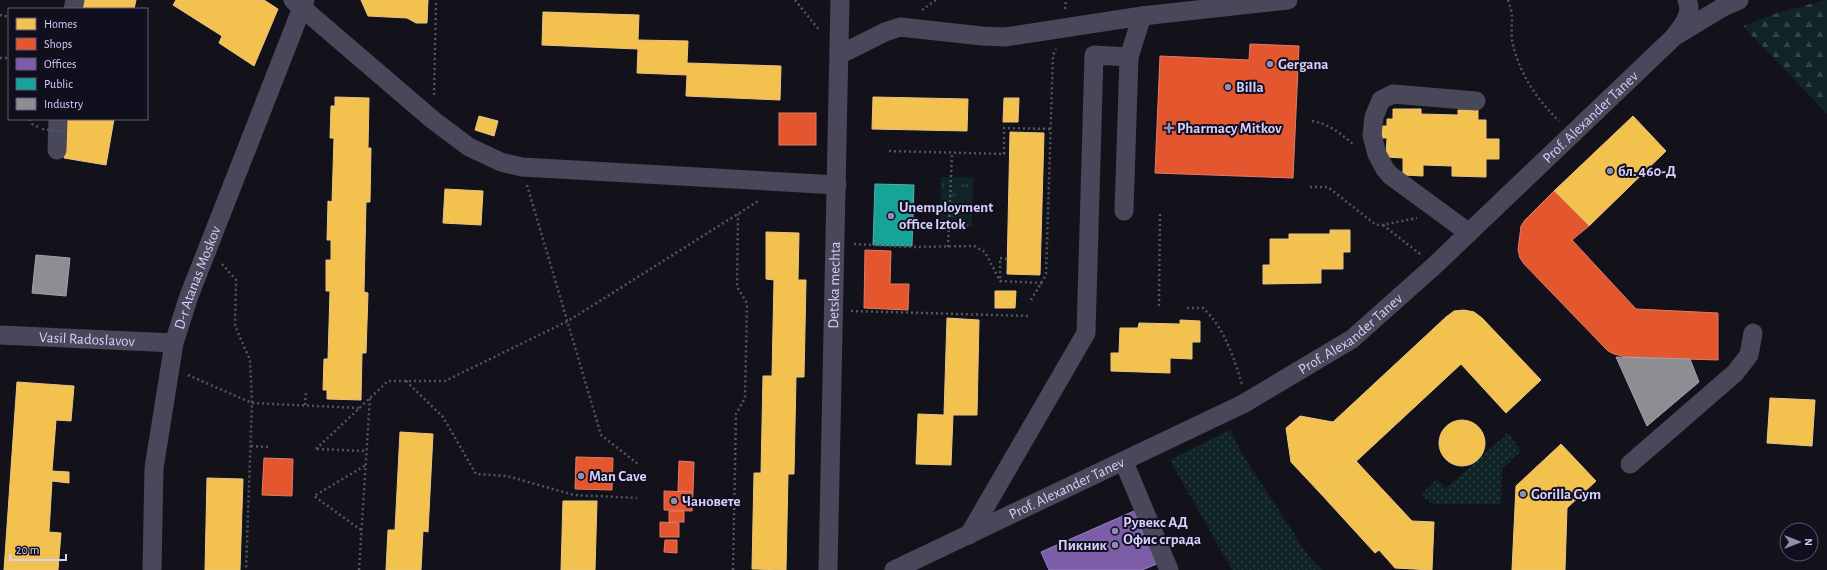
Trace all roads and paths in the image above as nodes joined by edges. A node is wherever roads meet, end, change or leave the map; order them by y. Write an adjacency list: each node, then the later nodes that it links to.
1 (436, 0): 16 (path)
2 (795, 0): 12 (path)
3 (840, 0): 12 (street, Detska mechta)
4 (1288, 0): 9 (street)
5 (1508, 0): 20 (path)
6 (1687, 0): 11 (street)
7 (1739, 0): 11 (street, Prof. Alexander Tanev)
8 (300, 2): 16 (street); 36 (street, D-r Atanas Moskov)
9 (1142, 16): 10 (street); 13 (street)
10 (1064, 27): 12 (street); 19 (path)
11 (1675, 36): 20 (street, Prof. Alexander Tanev)
12 (839, 55): 26 (street, Detska mechta)
13 (1129, 57): 29 (street); 68 (street)
14 (1476, 101): 31 (street)
15 (30, 120): 18 (path)
16 (433, 120): 25 (street)
17 (1312, 121): 21 (path)
18 (55, 127): 22 (street)
19 (1051, 130): 24 (path); 41 (path)
20 (1572, 135): 34 (street, Prof. Alexander Tanev)
21 (1359, 149)
22 (57, 150)
23 (889, 151): 24 (path)
24 (952, 153): 37 (path)
25 (522, 167): 26 (street); 47 (path)
26 (837, 185): 45 (street, Detska mechta)
27 (1310, 187): 33 (path)
28 (764, 198): 32 (path)
29 (1124, 211)
30 (1160, 212): 43 (path)
31 (1441, 213): 33 (path); 34 (street)
32 (738, 214): 47 (path); 72 (path)
33 (1382, 225): 39 (path)
34 (1469, 233): 39 (street, Prof. Alexander Tanev)
35 (863, 245): 37 (path)
36 (208, 247): 50 (street, D-r Atanas Moskov); 56 (path)
37 (948, 247): 40 (path)
38 (1007, 259): 40 (path)
39 (1434, 266): 55 (street, Prof. Alexander Tanev)
40 (1000, 281): 41 (path)
41 (1042, 283): 42 (path)
42 (1031, 300)
43 (1159, 306)
44 (1187, 308): 55 (path)
45 (834, 310): 46 (path); 73 (street, Detska mechta)
46 (1030, 316)
47 (568, 321): 52 (path); 63 (path)
48 (1753, 333): 64 (street)
49 (0, 335): 50 (street, Vasil Radoslavov)
50 (174, 343): 69 (street, D-r Atanas Moskov)
51 (188, 375): 56 (path)
52 (405, 381): 54 (path); 66 (path)
53 (306, 392): 57 (path)
54 (370, 398): 58 (path); 61 (path)
55 (1246, 402): 62 (street, Prof. Alexander Tanev)
56 (252, 403): 57 (path); 59 (path)
57 (305, 405): 58 (path)
58 (359, 408): 61 (path)
59 (251, 446): 60 (path); 70 (path)
60 (269, 447)
61 (367, 451): 65 (path)
62 (1124, 462): 68 (street, Prof. Alexander Tanev); 75 (street)
63 (638, 464)
64 (1630, 464)
65 (366, 466): 67 (path); 67 (path)
66 (637, 498)
67 (362, 530): 71 (path)
68 (970, 535): 74 (street, Prof. Alexander Tanev)
69 (152, 570)
70 (246, 570)
71 (359, 570)
72 (733, 570)
73 (828, 570)
74 (894, 570)
75 (1169, 570)

